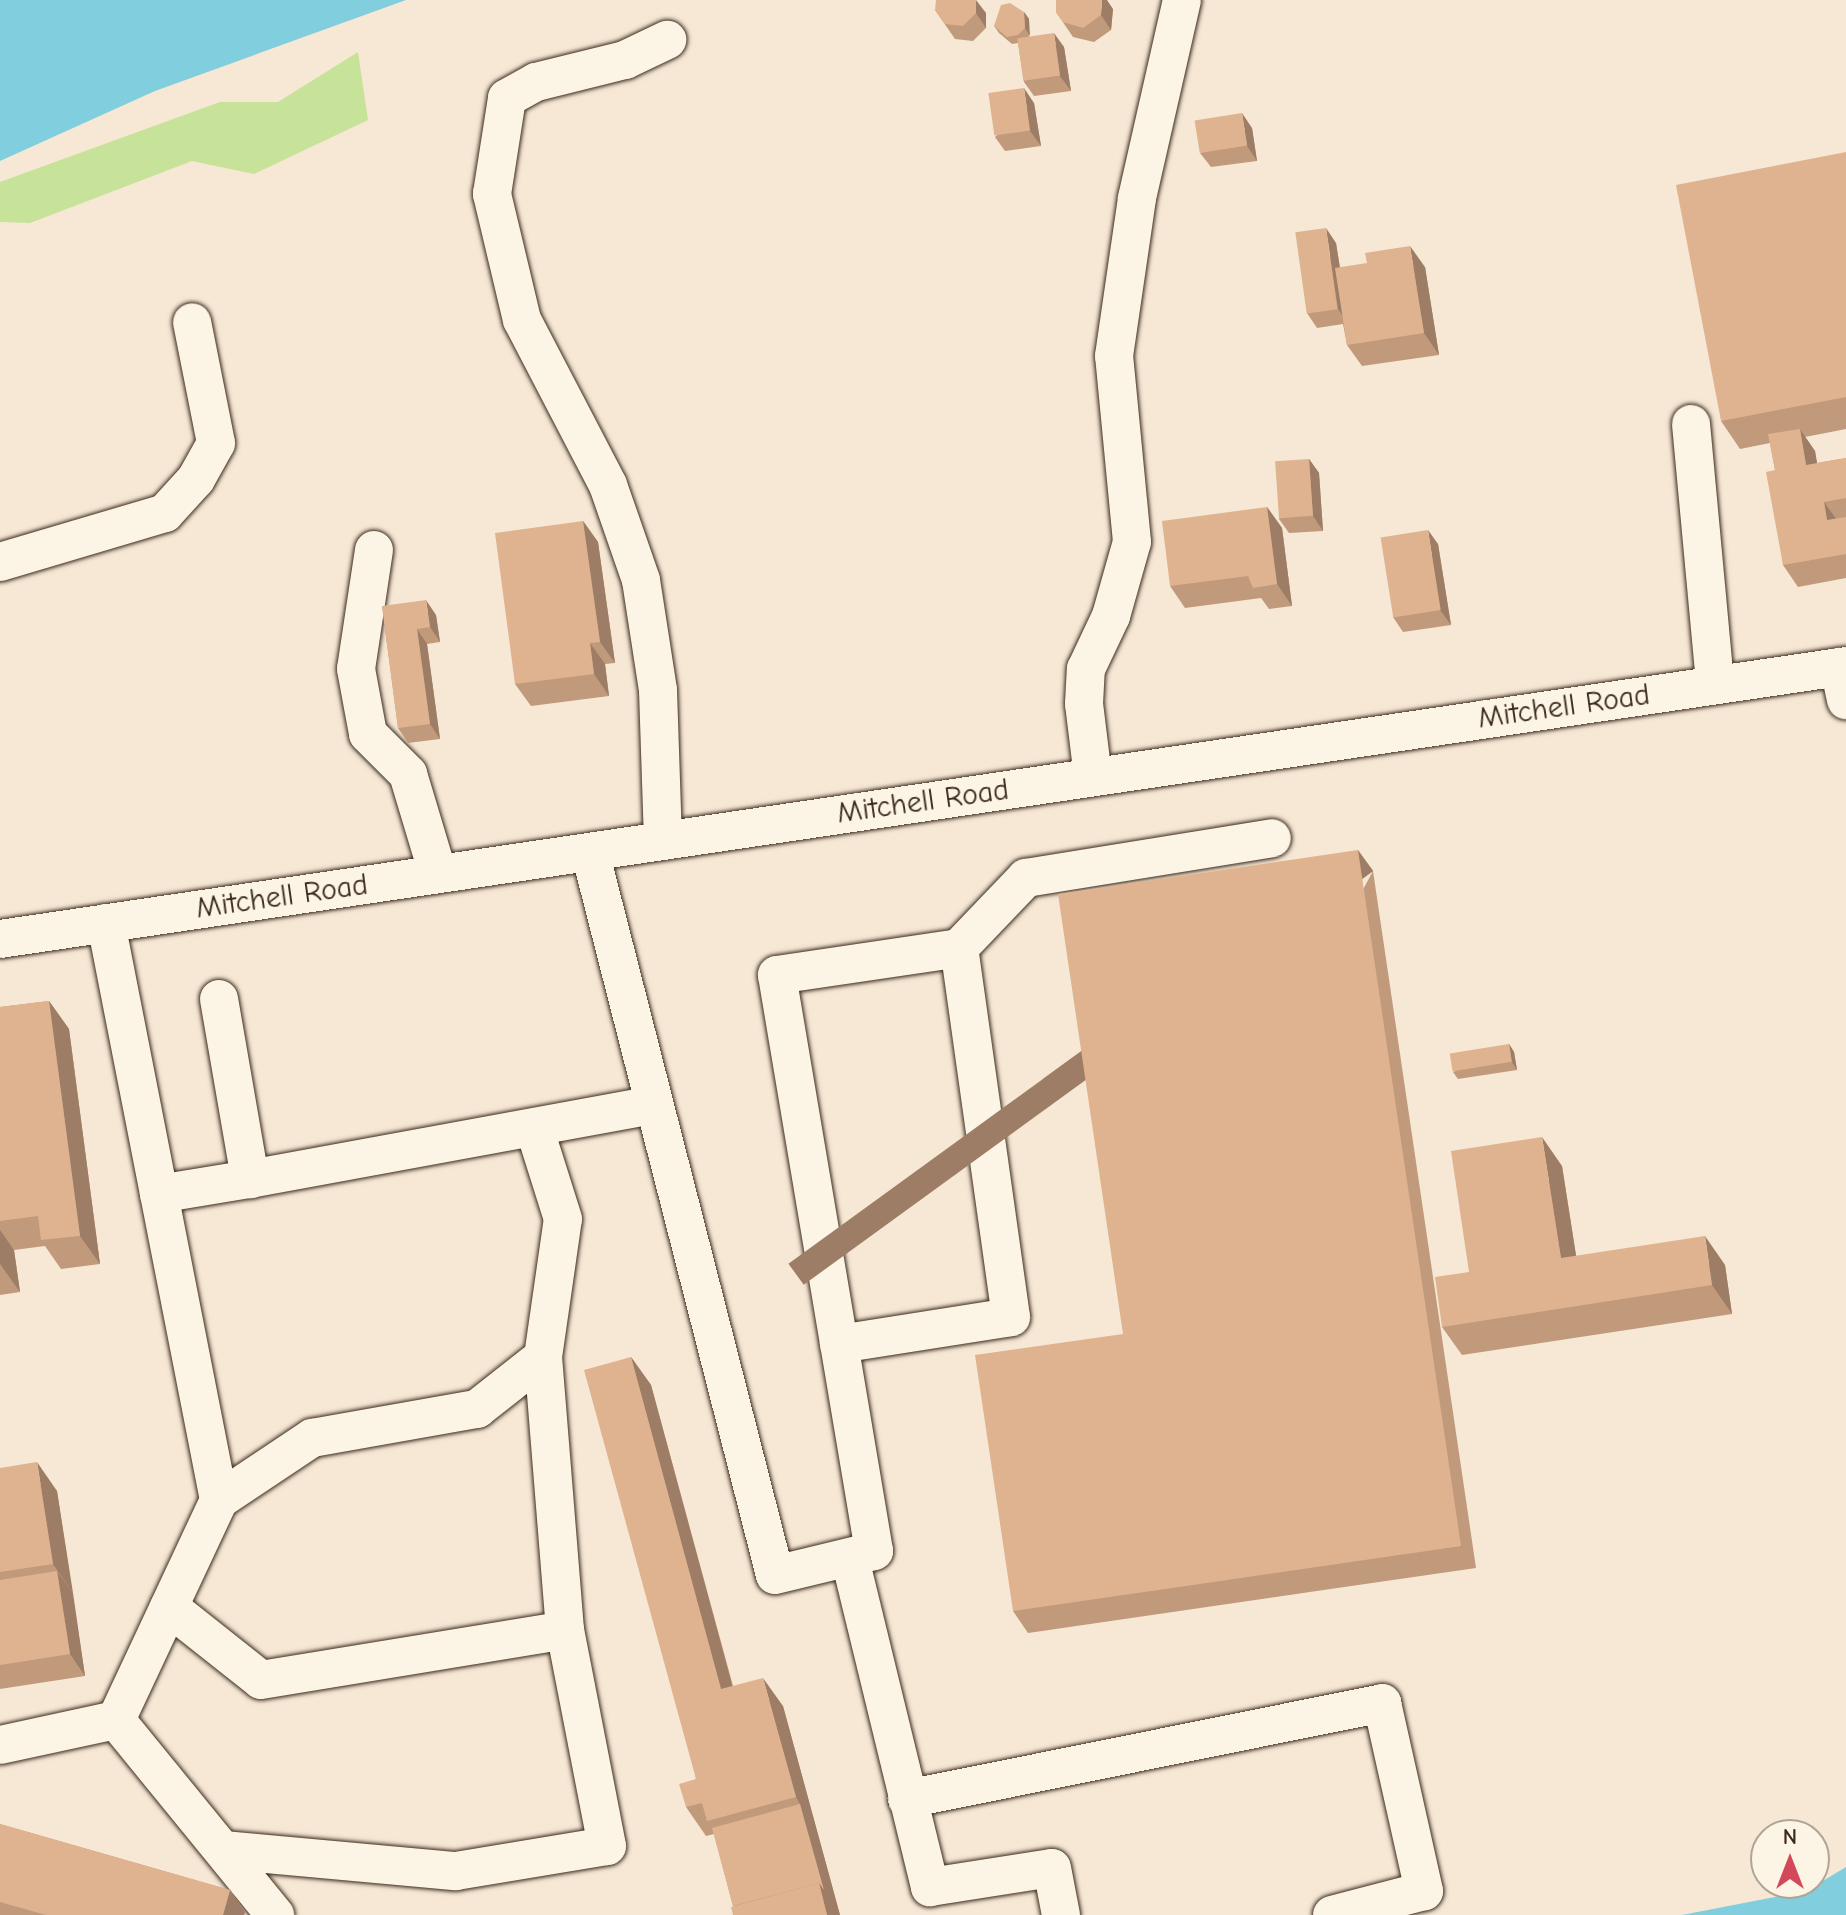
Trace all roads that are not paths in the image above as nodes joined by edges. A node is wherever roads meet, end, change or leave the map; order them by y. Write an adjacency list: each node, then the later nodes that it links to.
1 (1182, 0): 9 (street)
2 (667, 40): 11 (street)
3 (192, 322): 6 (street)
4 (1691, 424): 8 (street)
5 (374, 550): 13 (street)
6 (0, 562)
7 (1844, 678): 8 (street, Mitchell Road)
8 (1715, 685): 9 (street, Mitchell Road)
9 (1093, 777): 11 (street, Mitchell Road)
10 (1272, 838): 16 (street)
11 (663, 841): 12 (street, Mitchell Road)
12 (590, 852): 13 (street, Mitchell Road); 18 (street)
13 (438, 874): 14 (street, Mitchell Road)
14 (106, 923): 15 (street, Mitchell Road); 21 (street)
15 (0, 939)
16 (959, 948): 22 (street); 22 (street)
17 (219, 999): 20 (street)
18 (654, 1105): 19 (street); 25 (street)
19 (534, 1127): 20 (street); 23 (street)
20 (250, 1179): 21 (street)
21 (159, 1194): 24 (street)
22 (839, 1344): 25 (street)
23 (543, 1357): 24 (street); 27 (street)
24 (219, 1500): 26 (street)
25 (850, 1559): 30 (street)
26 (169, 1607): 27 (street); 28 (street)
27 (565, 1630): 31 (street)
28 (116, 1720): 29 (street); 31 (street)
29 (0, 1745)
30 (907, 1799): 33 (street); 34 (street)
31 (223, 1850): 32 (street)
32 (275, 1915)
33 (1061, 1915)
34 (1332, 1915)

